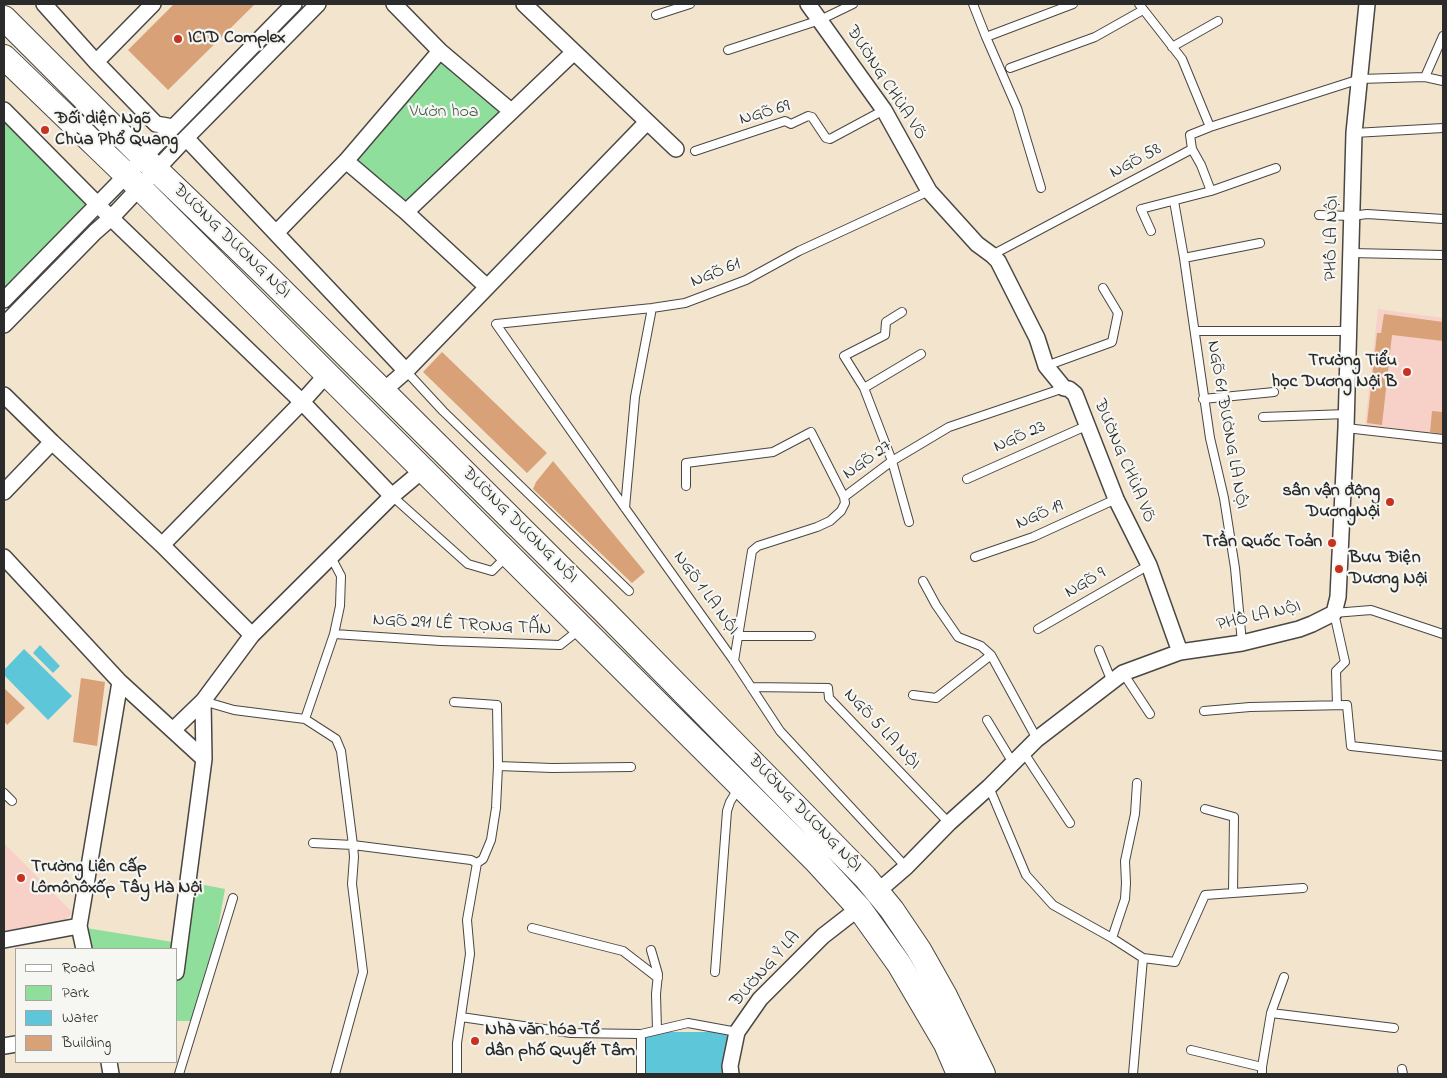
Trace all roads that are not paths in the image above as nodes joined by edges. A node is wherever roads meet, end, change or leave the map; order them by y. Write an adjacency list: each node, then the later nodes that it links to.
1 (44, 4): 25 (street)
2 (153, 4): 25 (street)
3 (294, 4): 34 (street)
4 (318, 4): 38 (street)
5 (394, 4): 22 (street)
6 (524, 4): 23 (street)
7 (690, 4): 14 (lane)
8 (808, 4): 16 (street, ĐƯỜNG CHÙA VÕ)
9 (853, 4): 16 (lane)
10 (973, 4): 19 (lane)
11 (1072, 4): 19 (lane)
12 (1367, 4): 28 (street, PHỐ LA NỘI)
13 (1141, 7): 20 (lane); 26 (lane)
14 (656, 15)
15 (4, 18): 43 (main road, ĐƯỜNG DƯƠNG NỘI)
16 (820, 20): 21 (lane); 31 (street, ĐƯỜNG CHÙA VÕ)
17 (1218, 21): 20 (lane)
18 (1443, 36): 27 (lane)
19 (986, 37): 46 (lane)
20 (1172, 47): 35 (lane)
21 (728, 50)
22 (440, 51): 32 (street); 42 (street)
23 (574, 52): 32 (street); 33 (street)
24 (4, 57): 45 (main road, ĐƯỜNG DƯƠNG NỘI)
25 (96, 62): 34 (street)
26 (1010, 68)
27 (1425, 77): 28 (lane); 29 (lane)
28 (1360, 79): 35 (lane); 37 (street, PHỐ LA NỘI)
29 (1443, 81)
30 (4, 110): 50 (street)
31 (884, 110): 41 (lane, NGÕ 69); 47 (street, ĐƯỜNG CHÙA VÕ)
32 (511, 111): 51 (street)
33 (647, 122): 39 (street); 63 (street)
34 (173, 127): 43 (street)
35 (1210, 127): 40 (lane)
36 (1443, 128): 37 (lane)
37 (1354, 133): 53 (street, PHỐ LA NỘI)
38 (186, 138): 43 (street); 57 (street)
39 (676, 149)
40 (1192, 149): 48 (lane); 60 (lane, NGÕ 58)
41 (695, 151)
42 (346, 161): 51 (street); 57 (street)
43 (150, 164): 45 (street); 78 (main road, ĐƯỜNG DƯƠNG NỘI)
44 (1276, 168): 48 (lane)
45 (133, 182): 50 (street); 54 (street); 75 (main road, ĐƯỜNG DƯƠNG NỘI)
46 (1041, 188)
47 (929, 191): 60 (street, ĐƯỜNG CHÙA VÕ); 66 (lane, NGÕ 61)
48 (1211, 191): 49 (lane)
49 (1174, 200): 56 (lane); 62 (lane, NGÕ 61 ĐƯỜNG LA NỘI)
50 (97, 204): 54 (street); 65 (street)
51 (406, 212): 63 (street)
52 (1319, 215): 53 (lane)
53 (1352, 216): 55 (lane); 59 (street, PHỐ LA NỘI)
54 (111, 218): 69 (street); 82 (street)
55 (1443, 219)
56 (1151, 231)
57 (276, 233): 74 (street)
58 (1260, 243): 62 (lane)
59 (1351, 254): 61 (lane); 71 (street, PHỐ LA NỘI)
60 (992, 255): 73 (street, ĐƯỜNG CHÙA VÕ)
61 (1443, 255)
62 (1184, 258): 70 (lane, NGÕ 61 ĐƯỜNG LA NỘI)
63 (487, 287): 74 (street)
64 (1104, 288): 73 (lane)
65 (4, 300)
66 (652, 308): 68 (lane, NGÕ 61); 96 (lane)
67 (902, 312): 76 (lane)
68 (496, 324): 96 (lane, NGÕ 1 LA NỘI)
69 (4, 325)
70 (1195, 331): 71 (lane); 81 (lane, NGÕ 61 ĐƯỜNG LA NỘI)
71 (1349, 331): 84 (street, PHỐ LA NỘI)
72 (921, 354): 76 (lane)
73 (1046, 366): 77 (street, ĐƯỜNG CHÙA VÕ)
74 (406, 371): 78 (street); 105 (lane)
75 (327, 374): 82 (street); 89 (main road, ĐƯỜNG DƯƠNG NỘI)
76 (864, 388): 88 (lane)
77 (1064, 388): 85 (street, ĐƯỜNG CHÙA VÕ); 88 (lane, NGÕ 27)
78 (384, 391): 150 (main road, ĐƯỜNG DƯƠNG NỘI)
79 (1274, 392): 81 (lane)
80 (4, 395): 87 (street)
81 (1203, 399): 114 (lane, NGÕ 61 ĐƯỜNG LA NỘI)
82 (302, 402): 93 (street); 98 (street)
83 (1263, 417): 84 (lane)
84 (1347, 421): 86 (lane); 106 (street, PHỐ LA NỘI)
85 (1086, 426): 90 (lane, NGÕ 23); 95 (street, ĐƯỜNG CHÙA VÕ)
86 (1443, 439)
87 (52, 442): 92 (street); 98 (street)
88 (892, 461): 94 (lane, NGÕ 27); 97 (lane)
89 (423, 470): 93 (street); 99 (main road, ĐƯỜNG DƯƠNG NỘI)
90 (967, 479)
91 (686, 486): 94 (lane, NGÕ 27)
92 (4, 492)
93 (392, 496): 99 (lane); 101 (street)
94 (844, 497): 112 (lane)
95 (1116, 499): 102 (lane, NGÕ 19); 103 (street, ĐƯỜNG CHÙA VÕ)
96 (625, 508): 118 (lane, NGÕ 1 LA NỘI)
97 (909, 522)
98 (162, 545): 111 (street)
99 (509, 555): 107 (main road, ĐƯỜNG DƯƠNG NỘI)
100 (4, 557): 120 (street)
101 (331, 557): 109 (lane); 111 (street)
102 (975, 557)
103 (1149, 565): 108 (lane, NGÕ 9); 116 (street, ĐƯỜNG CHÙA VÕ)
104 (923, 582): 117 (lane)
105 (629, 591)
106 (1334, 612): 110 (lane); 114 (street, PHỐ LA NỘI); 125 (lane)
107 (582, 628): 109 (lane, NGÕ 291 LÊ TRỌNG TẤN); 138 (main road, ĐƯỜNG DƯƠNG NỘI)
108 (1038, 629)
109 (334, 634): 128 (lane)
110 (1443, 634)
111 (252, 635): 123 (street)
112 (738, 636): 113 (lane); 118 (lane)
113 (810, 636)
114 (1242, 643): 116 (street, PHỐ LA NỘI)
115 (1099, 650): 119 (lane)
116 (1180, 652): 119 (street, PHỐ LA NỘI)
117 (991, 655): 122 (lane); 131 (lane)
118 (734, 661): 121 (lane, NGÕ 1 LA NỘI)
119 (1118, 678): 127 (lane); 131 (street, PHỐ LA NỘI)
120 (120, 682): 130 (street); 154 (street)
121 (751, 687): 143 (lane, NGÕ 5 LA NỘI); 148 (lane, NGÕ 1 LA NỘI)
122 (913, 695)
123 (203, 701): 128 (lane); 130 (street); 134 (street)
124 (454, 702): 135 (lane)
125 (1338, 705): 126 (lane); 132 (lane)
126 (1204, 711)
127 (1150, 714)
128 (305, 719): 146 (lane)
129 (987, 720): 133 (lane)
130 (173, 730): 134 (street)
131 (1037, 739): 133 (street, PHỐ LA NỘI)
132 (1443, 756)
133 (1019, 758): 139 (street, PHỐ LA NỘI); 144 (lane)
134 (204, 759): 160 (street)
135 (498, 766): 136 (lane); 147 (lane)
136 (631, 767)
137 (1137, 783): 156 (lane)
138 (740, 785): 153 (main road, ĐƯỜNG DƯƠNG NỘI); 162 (lane)
139 (989, 787): 143 (street, PHỐ LA NỘI); 156 (lane)
140 (4, 793): 141 (lane)
141 (12, 801)
142 (1204, 808): 151 (lane)
143 (949, 823): 148 (street, PHỐ LA NỘI)
144 (1070, 823)
145 (313, 843): 146 (lane)
146 (353, 845): 147 (lane); 174 (lane)
147 (477, 863): 166 (lane)
148 (906, 867): 150 (street, PHỐ LA NỘI)
149 (1303, 888): 151 (lane)
150 (877, 892): 153 (main road); 179 (main road, ĐƯỜNG DƯƠNG NỘI)
151 (1232, 893): 161 (lane)
152 (233, 898): 173 (lane)
153 (859, 908): 169 (street, ĐƯỜNG Ỷ LA); 178 (main road, ĐƯỜNG DƯƠNG NỘI)
154 (79, 926): 157 (street); 158 (street)
155 (532, 928): 164 (lane)
156 (1112, 938): 161 (lane)
157 (4, 940)
158 (84, 948)
159 (650, 950): 164 (lane)
160 (178, 957)
161 (1143, 958): 180 (lane)
162 (715, 972)
163 (1284, 977): 165 (lane)
164 (658, 978): 168 (lane)
165 (1271, 1013): 167 (lane); 172 (lane)
166 (461, 1017): 170 (lane); 175 (lane)
167 (1394, 1028)
168 (657, 1030): 169 (lane); 170 (lane)
169 (737, 1032): 177 (street, ĐƯỜNG Ỷ LA)
170 (641, 1034): 176 (lane)
171 (1191, 1050): 172 (lane)
172 (1262, 1071)
173 (179, 1074)
174 (335, 1074)
175 (456, 1074)
176 (641, 1074)
177 (731, 1074)
178 (959, 1074)
179 (983, 1074)
180 (1133, 1074)

